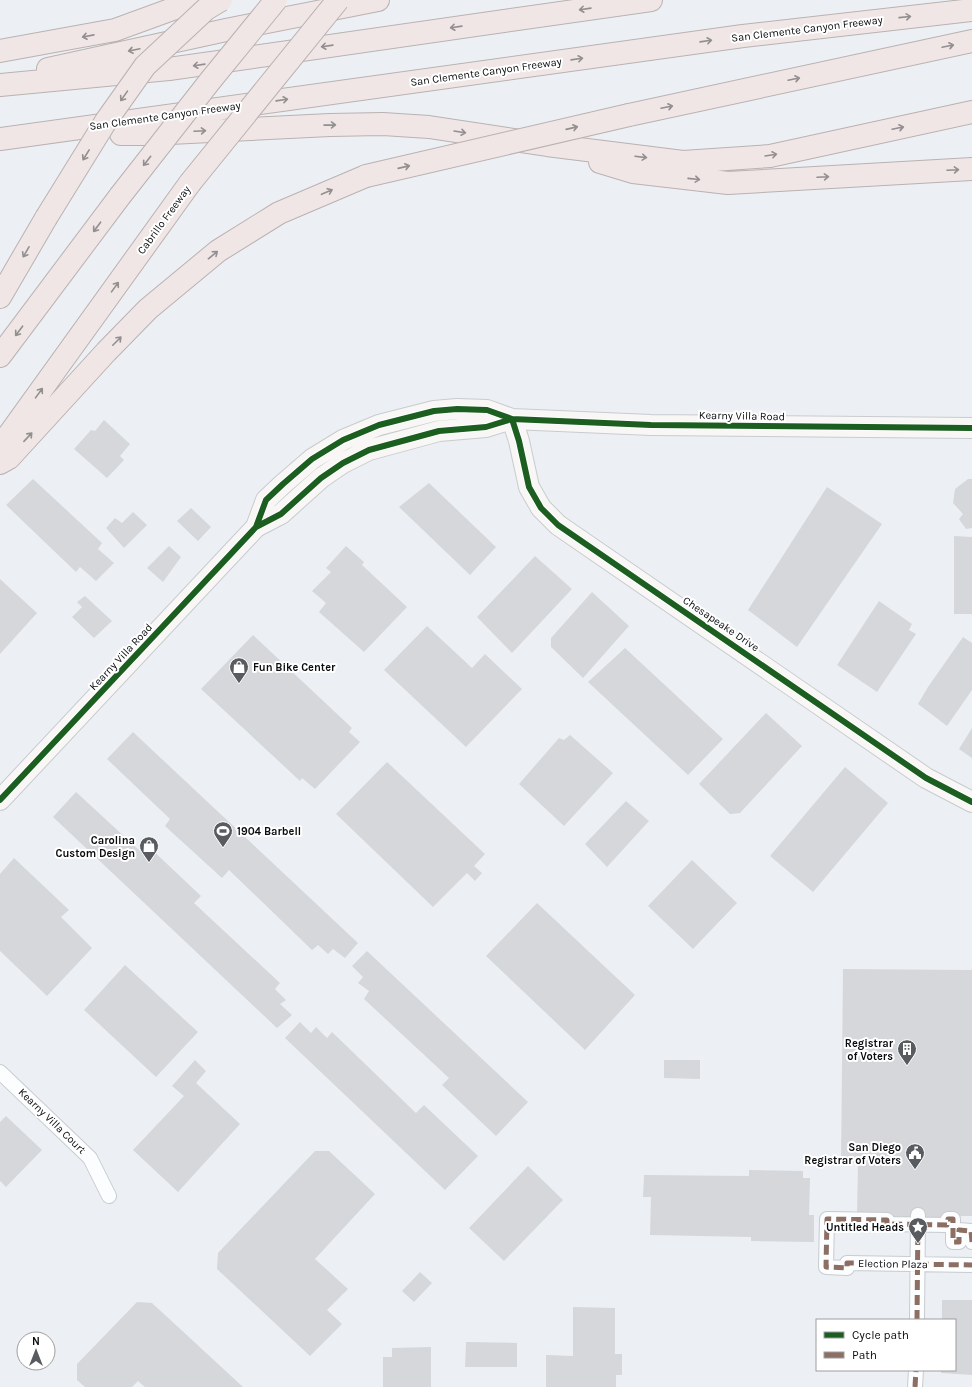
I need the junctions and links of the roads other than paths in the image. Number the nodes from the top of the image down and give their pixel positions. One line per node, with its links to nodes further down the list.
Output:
1 (190, 0): 9 (highway, one-way to 9)
2 (220, 0): 16 (highway, one-way to 16, bridge)
3 (276, 0): 17 (highway, one-way to 17, bridge)
4 (338, 0): 20 (highway, Cabrillo Freeway, one-way to 4, bridge)
5 (378, 0): 10 (highway, one-way to 10)
6 (651, 0): 10 (highway, one-way to 10)
7 (972, 10): 12 (highway, San Clemente Canyon Freeway, one-way to 7)
8 (972, 41): 21 (highway, one-way to 8, bridge)
9 (0, 52)
10 (2, 85)
11 (972, 112): 14 (highway, one-way to 11)
12 (36, 134): 13 (highway, San Clemente Canyon Freeway); 14 (highway, one-way to 14)
13 (0, 139)
14 (547, 145): 15 (highway, one-way to 15)
15 (972, 169)
16 (0, 297)
17 (0, 356)
18 (512, 419): 19 (main road, Kearny Villa Road); 22 (main road, Kearny Villa Road); 23 (main road, Chesapeake Drive)
19 (972, 428)
20 (0, 447)
21 (0, 463)
22 (0, 800)
23 (972, 802)
24 (0, 1072): 25 (street, Kearny Villa Court)
25 (109, 1196)
26 (917, 1220): 27 (street, Election Plaza); 28 (street); 28 (street, Election Plaza)
27 (972, 1242)
28 (918, 1264): 29 (street, Election Plaza); 30 (street)
29 (972, 1265)
30 (917, 1319)
31 (916, 1371): 32 (street)
32 (915, 1387)

